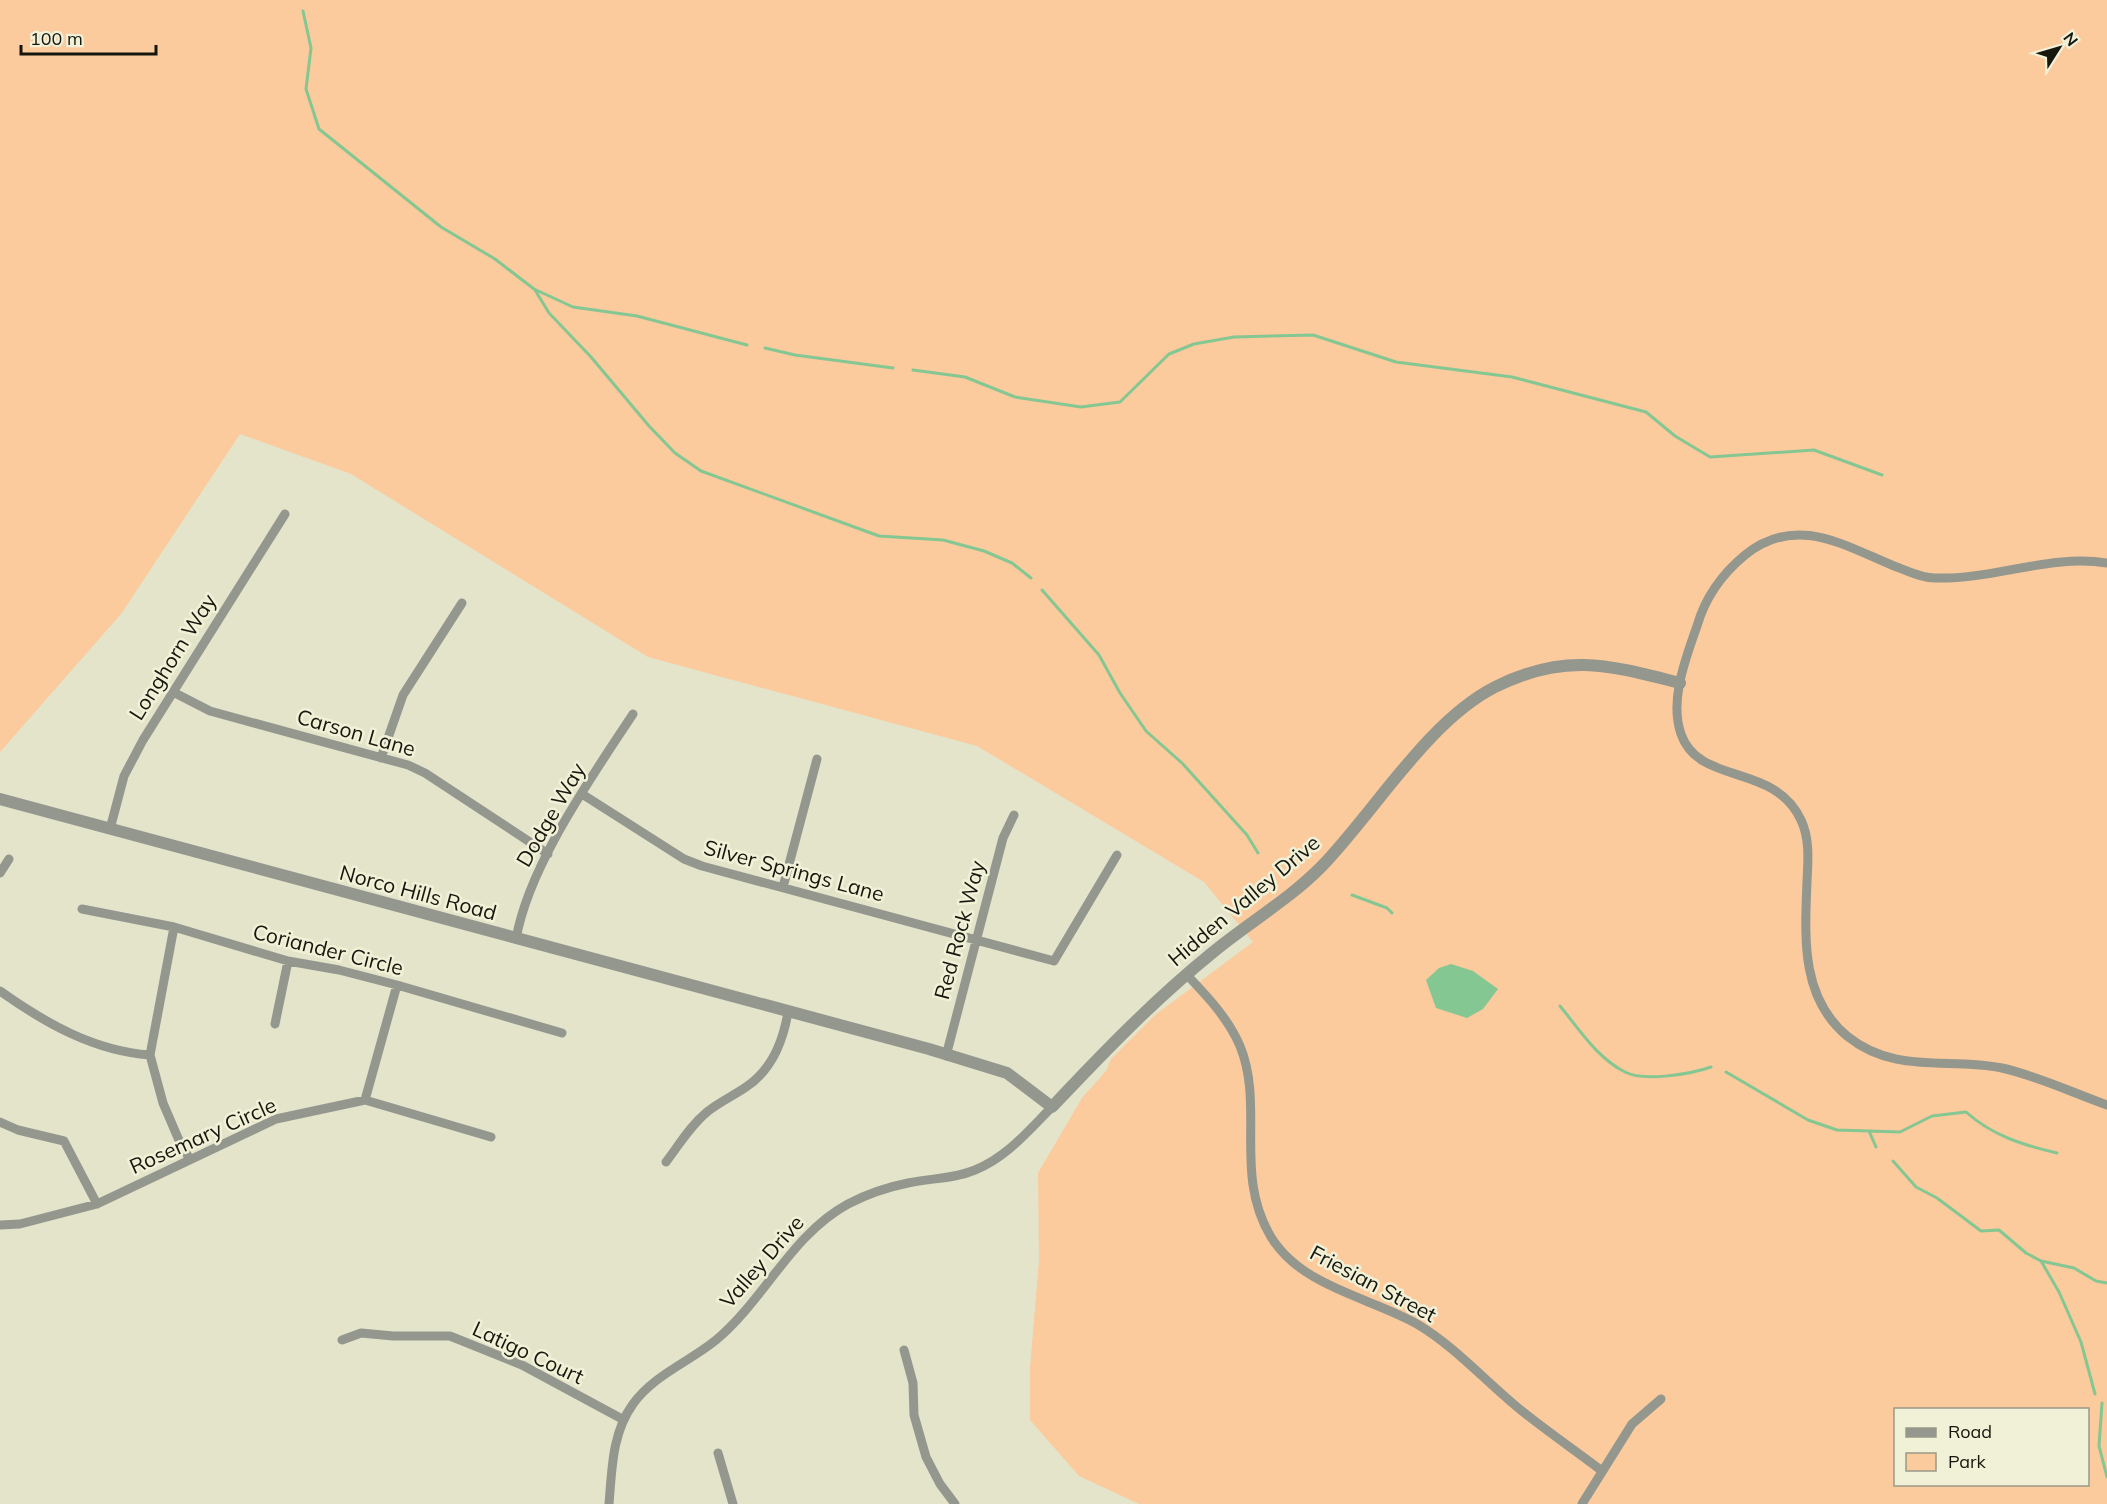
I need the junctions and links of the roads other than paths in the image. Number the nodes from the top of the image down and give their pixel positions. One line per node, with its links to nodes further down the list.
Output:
1 (285, 513): 5 (street, Longhorn Way)
2 (2107, 563): 4 (street)
3 (462, 603): 7 (street)
4 (1680, 683): 23 (street, Hidden Valley Drive); 32 (street)
5 (173, 692): 7 (street, Carson Lane); 12 (street, Longhorn Way)
6 (633, 714): 9 (street, Dodge Way)
7 (381, 758): 13 (street, Carson Lane)
8 (817, 759): 17 (street)
9 (582, 794): 13 (street, Dodge Way); 17 (street, Silver Springs Lane)
10 (0, 799): 12 (street, Norco Hills Road)
11 (1014, 815): 21 (street, Red Rock Way)
12 (110, 829): 20 (street, Norco Hills Road)
13 (548, 854): 20 (street, Dodge Way)
14 (1117, 855): 21 (street, Silver Springs Lane)
15 (9, 859): 16 (street)
16 (0, 873)
17 (783, 887): 21 (street, Silver Springs Lane)
18 (82, 909): 19 (street, Coriander Circle)
19 (174, 927): 22 (street, Coriander Circle); 29 (street)
20 (516, 939): 26 (street, Norco Hills Road)
21 (976, 940): 30 (street, Red Rock Way)
22 (288, 961): 24 (street, Coriander Circle); 27 (street)
23 (1186, 974): 33 (street, Hidden Valley Drive); 45 (street, Friesian Street)
24 (397, 985): 28 (street, Coriander Circle); 31 (street)
25 (0, 991): 29 (street)
26 (788, 1012): 30 (street, Norco Hills Road); 37 (street)
27 (275, 1024)
28 (562, 1033)
29 (150, 1055): 36 (street)
30 (946, 1056): 33 (street)
31 (365, 1100): 35 (street, Rosemary Circle); 36 (street, Rosemary Circle)
32 (2107, 1105)
33 (1052, 1107): 43 (street, Valley Drive)
34 (0, 1122): 38 (street)
35 (491, 1137)
36 (189, 1158): 38 (street, Rosemary Circle)
37 (666, 1162)
38 (98, 1204): 39 (street, Rosemary Circle)
39 (0, 1225)
40 (342, 1340): 43 (street, Latigo Court)
41 (904, 1350): 48 (street)
42 (1661, 1399): 45 (street)
43 (624, 1420): 46 (street, Valley Drive)
44 (718, 1453): 47 (street)
45 (1602, 1471): 49 (street)
46 (609, 1504)
47 (733, 1504)
48 (955, 1504)
49 (1582, 1504)

